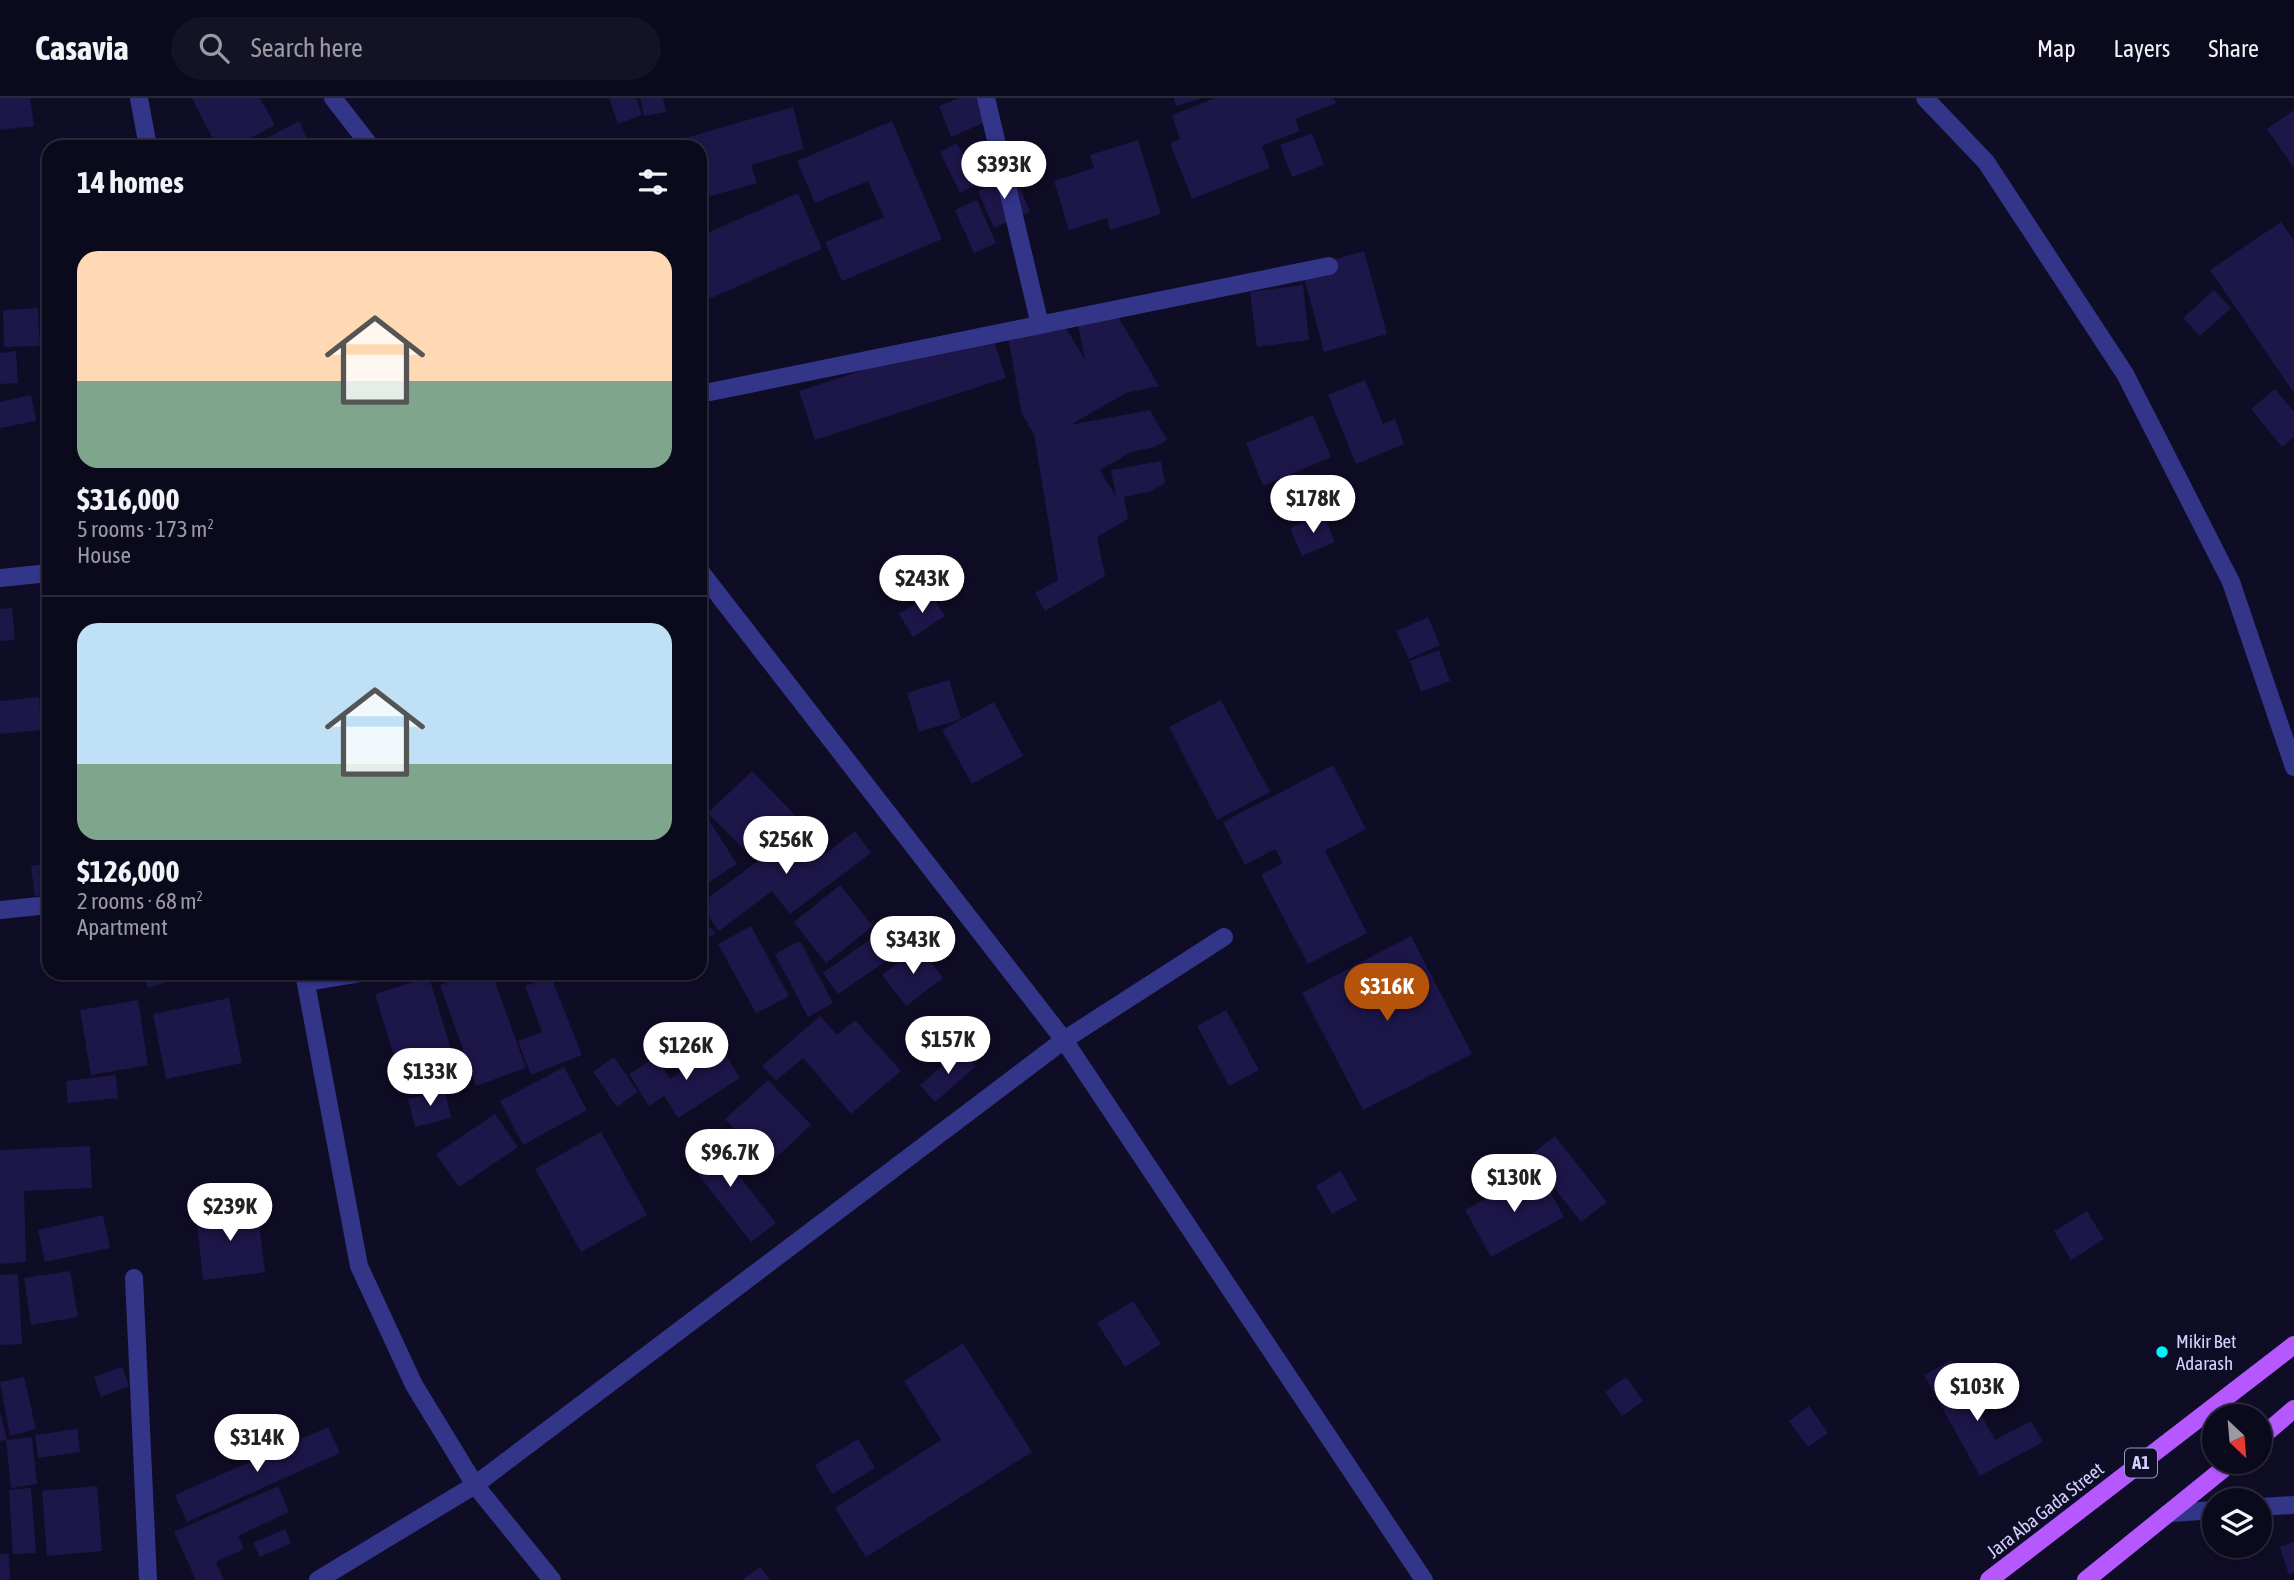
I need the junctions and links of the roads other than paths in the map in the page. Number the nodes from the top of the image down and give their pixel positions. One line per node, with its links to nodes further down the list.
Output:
1 (139, 98): 5 (street)
2 (333, 98): 6 (street)
3 (986, 98): 8 (street)
4 (1925, 98): 13 (street)
5 (147, 140)
6 (366, 140)
7 (1329, 266): 8 (street)
8 (1040, 325): 9 (street)
9 (707, 393)
10 (42, 574): 11 (street)
11 (0, 578)
12 (707, 580): 18 (street)
13 (2294, 767)
14 (42, 906): 15 (street)
15 (0, 910)
16 (1224, 937): 18 (street)
17 (305, 980): 24 (street)
18 (1064, 1040): 24 (street); 32 (street)
19 (134, 1278): 29 (street)
20 (2294, 1345): 33 (main road, Jara Aba Gada Street / A1)
21 (2294, 1409): 22 (main road)
22 (2272, 1428)
23 (2218, 1474): 28 (main road)
24 (475, 1485): 30 (street); 31 (street)
25 (2294, 1505): 26 (street)
26 (2272, 1506)
27 (2202, 1511): 28 (street)
28 (2172, 1513): 34 (main road)
29 (148, 1580)
30 (318, 1580)
31 (552, 1580)
32 (1424, 1580)
33 (1989, 1580)
34 (2086, 1580)

